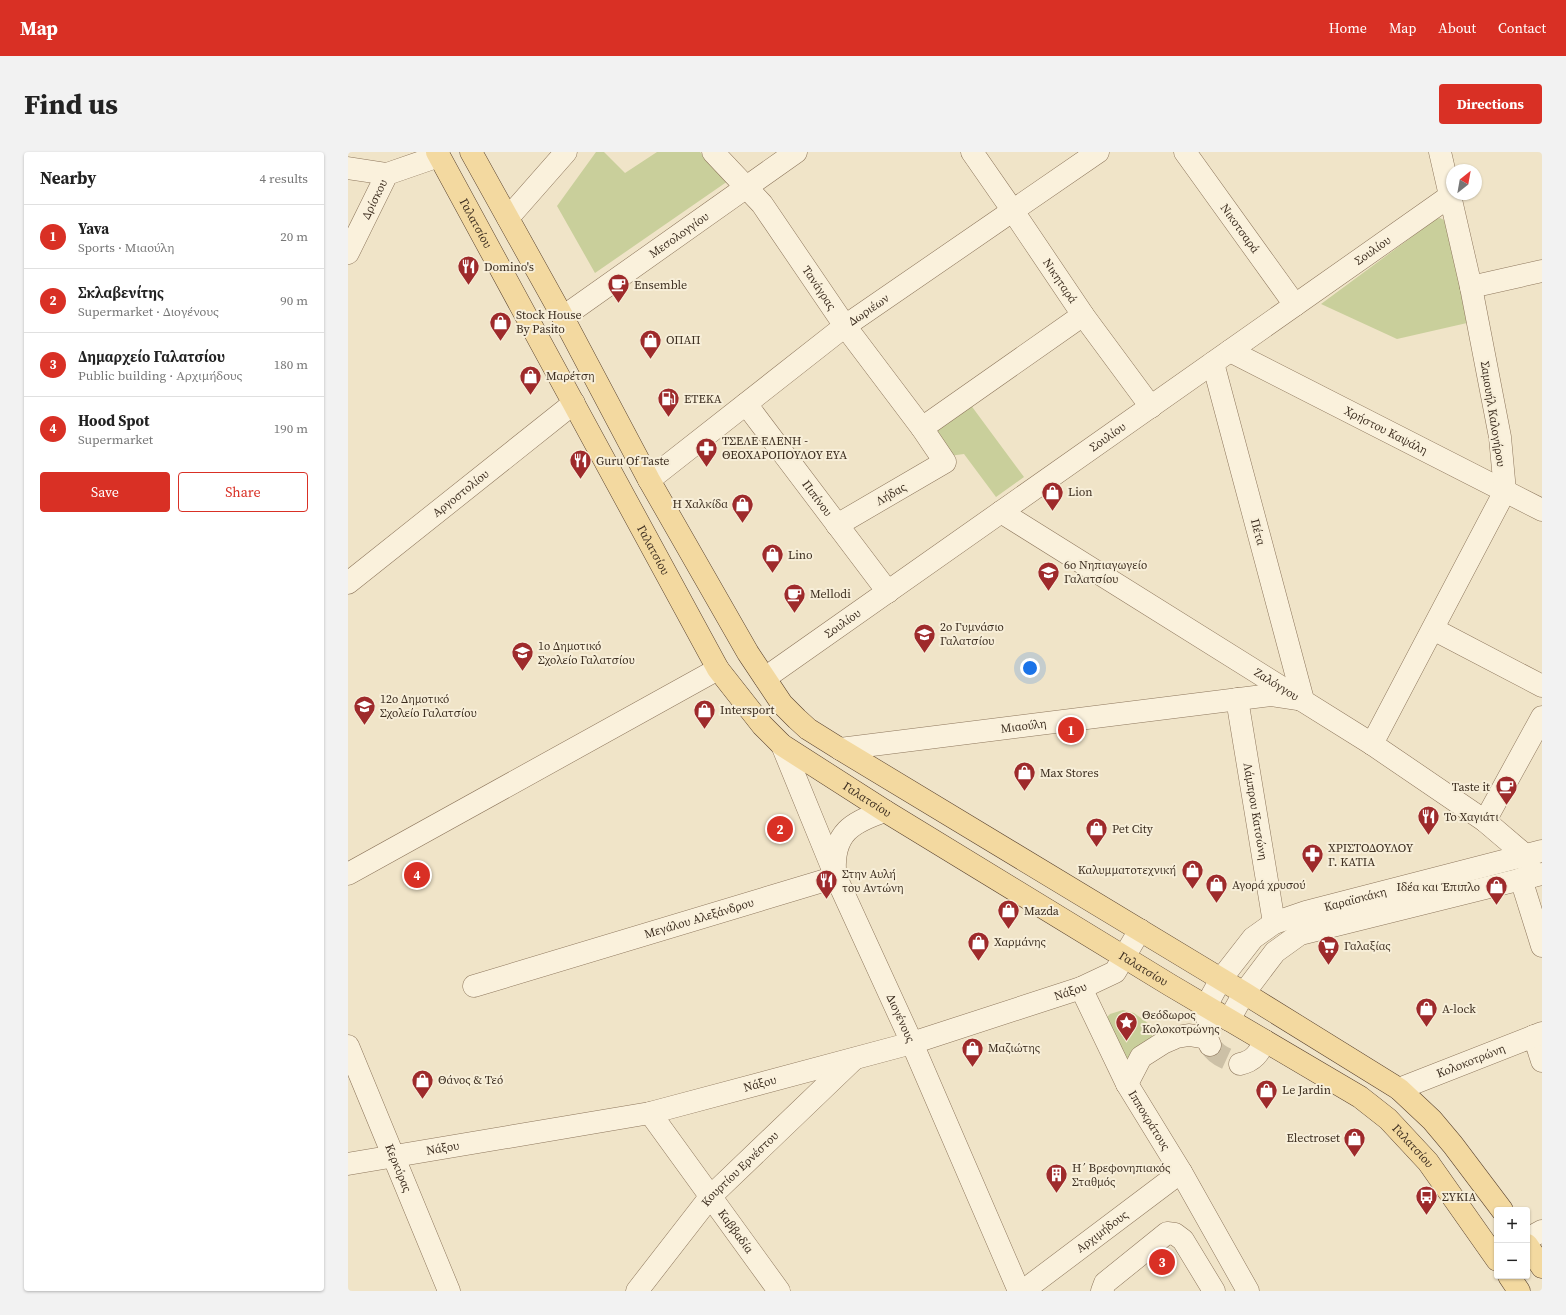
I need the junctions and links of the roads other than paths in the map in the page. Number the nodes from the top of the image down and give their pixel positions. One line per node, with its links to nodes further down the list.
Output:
1 (471, 152): 17 (main road)
2 (566, 152): 17 (street)
3 (713, 152): 13 (street, Τανάγρας)
4 (796, 152): 13 (street, Μεσολογγίου)
5 (972, 152): 16 (street, Νικηταρά)
6 (1098, 152): 16 (street, Δωριέων)
7 (1185, 152): 21 (street, Νικοτσαρά)
8 (1440, 152): 12 (street, Σαμουήλ Καλογήρου)
9 (438, 154): 11 (street, Δρίσκου); 26 (main road, Γαλατσίου)
10 (348, 168): 11 (street)
11 (387, 174): 18 (street, Δρίσκου)
12 (1446, 178)
13 (746, 187): 23 (street, Μεσολογγίου); 24 (street, Τανάγρας)
14 (1446, 199): 21 (street, Σουλίου)
15 (1451, 200): 20 (street, Σαμουήλ Καλογήρου)
16 (1013, 210): 22 (street, Νικηταρά); 24 (street, Δωριέων)
17 (508, 218): 23 (main road)
18 (348, 253)
19 (1542, 272): 20 (street)
20 (1471, 287): 32 (street, Σαμουήλ Καλογήρου)
21 (1295, 306): 25 (street, Σουλίου)
22 (1083, 315): 28 (street, Νικηταρά); 29 (street)
23 (563, 317): 31 (main road)
24 (845, 326): 27 (street, Δωριέων); 29 (street, Τανάγρας)
25 (1221, 357): 28 (street, Σουλίου); 32 (street, Χρήστου Καψάλη); 43 (street, Πέτα)
26 (574, 403): 36 (street, Αργοστολίου); 39 (main road, Γαλατσίου)
27 (746, 404): 31 (street, Δωριέων); 35 (street, Πιπίνου)
28 (1151, 407): 34 (street, Σουλίου)
29 (922, 428): 30 (street, Τανάγρας)
30 (945, 462): 35 (street, Λήδας)
31 (649, 480): 40 (main road)
32 (1505, 491): 33 (street, Χρήστου Καψάλη); 38 (street)
33 (1542, 510)
34 (1002, 512): 37 (street, Σουλίου); 43 (street, Ζαλόγγου)
35 (837, 525): 37 (street, Πιπίνου)
36 (348, 582)
37 (888, 592): 40 (street, Σουλίου)
38 (1433, 629): 41 (street); 45 (street)
39 (718, 669): 46 (main road, Γαλατσίου); 51 (street)
40 (765, 678): 47 (main road)
41 (1542, 686)
42 (1237, 699): 43 (street, Μιαούλη); 47 (street, Μιαούλη); 54 (street, Λάμπρου Κατσώνη)
43 (1303, 700): 45 (street, Ζαλόγγου)
44 (1542, 717): 49 (street)
45 (1372, 744): 49 (street, Ζαλόγγου)
46 (782, 745): 48 (main road, Γαλατσίου); 52 (street, Διογένους)
47 (840, 749): 55 (main road)
48 (885, 811): 52 (street); 57 (main road, Γαλατσίου)
49 (1485, 821): 50 (street, Ζαλόγγου)
50 (1534, 853): 53 (street, Ζαλόγγου); 54 (street, Καραϊσκάκη)
51 (348, 874)
52 (836, 876): 59 (street, Μεγάλου Αλεξάνδρου); 66 (street, Διογένους)
53 (1532, 877): 56 (street, Ζαλόγγου); 61 (street, Καραϊσκάκη)
54 (1274, 923): 58 (street, Καραϊσκάκη)
55 (1140, 930): 57 (street, Νάξου); 58 (main road)
56 (1542, 946)
57 (1124, 957): 60 (street, Νάξου); 62 (main road, Γαλατσίου)
58 (1221, 979): 61 (main road); 62 (street, Καραϊσκάκη)
59 (474, 986)
60 (1081, 988): 66 (street, Νάξου); 71 (street, Ιπποκράτους)
61 (1244, 993): 63 (street, Καραϊσκάκη); 72 (main road)
62 (1206, 1006): 63 (main road, Γαλατσίου); 71 (street)
63 (1229, 1020): 65 (main road, Γαλατσίου)
64 (1538, 1035): 69 (street); 72 (street, Κολοκοτρώνη)
65 (1265, 1041): 70 (street); 82 (main road, Γαλατσίου)
66 (912, 1043): 68 (street, Νάξου); 85 (street, Διογένους)
67 (348, 1046): 74 (street, Κερκύρας)
68 (856, 1058): 73 (street, Νάξου); 77 (street, Κουρτίου Ερνέστου)
69 (1542, 1061)
70 (1240, 1064)
71 (1127, 1084): 76 (street, Ιπποκράτους)
72 (1399, 1089): 78 (main road)
73 (650, 1113): 74 (street, Νάξου); 77 (street, Καββαδία)
74 (395, 1156): 75 (street, Νάξου); 86 (street, Κερκύρας)
75 (348, 1164)
76 (1181, 1172): 85 (street, Αρχιμήδους); 91 (street, Ιπποκράτους)
77 (710, 1197): 87 (street, Κουρτίου Ερνέστου); 88 (street, Καββαδία)
78 (1500, 1207)
79 (1542, 1231): 80 (street)
80 (1530, 1237)
81 (1530, 1249): 83 (main road)
82 (1494, 1256)
83 (1542, 1266)
84 (1511, 1279): 92 (main road)
85 (1028, 1289)
86 (449, 1291)
87 (637, 1291)
88 (779, 1291)
89 (1102, 1291): 90 (street)
90 (1214, 1291)
91 (1248, 1291)
92 (1519, 1291)

